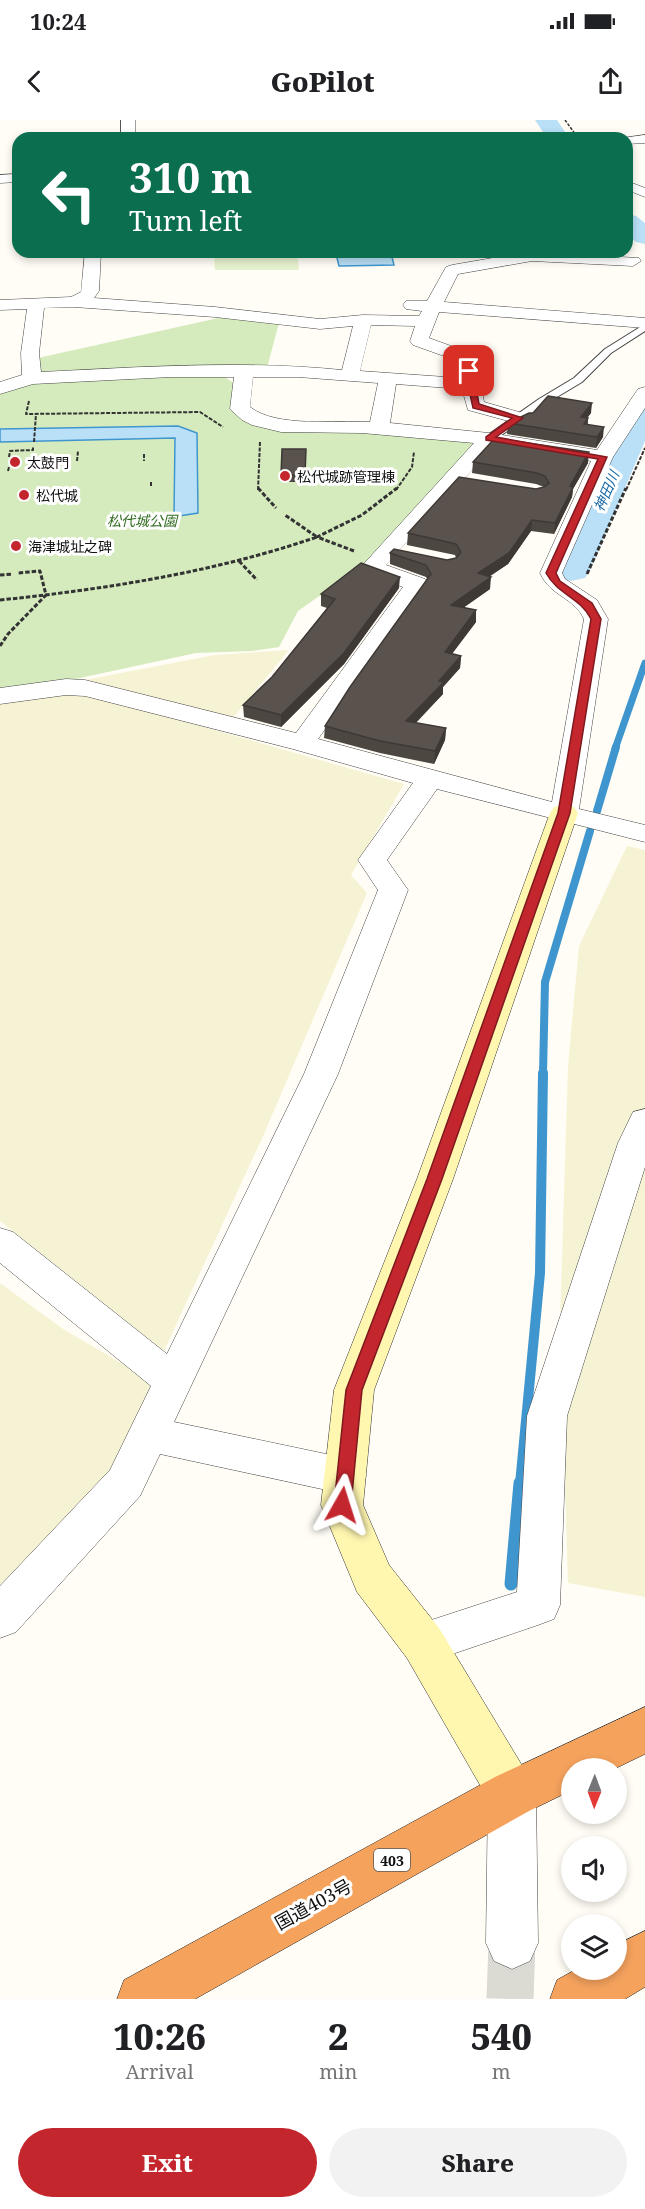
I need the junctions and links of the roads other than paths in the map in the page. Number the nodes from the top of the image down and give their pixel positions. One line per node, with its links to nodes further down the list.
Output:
1 (93, 258): 5 (street)
2 (521, 258): 9 (street)
3 (572, 258): 4 (street)
4 (633, 261)
5 (74, 302): 6 (street); 10 (street)
6 (36, 304): 8 (street); 14 (street)
7 (392, 304): 9 (street)
8 (0, 305)
9 (429, 313): 10 (street); 11 (street); 16 (street)
10 (358, 314): 13 (street)
11 (645, 325): 19 (lane)
12 (244, 372): 13 (street); 14 (street); 20 (street)
13 (350, 376): 15 (street)
14 (32, 378): 17 (street)
15 (388, 378): 16 (street); 20 (street)
16 (470, 384): 19 (street)
17 (0, 388)
18 (645, 393): 22 (street)
19 (519, 418): 21 (lane)
20 (379, 427): 21 (street)
21 (489, 439): 22 (street); 23 (street)
22 (603, 457): 28 (street)
23 (436, 497): 24 (street); 26 (street)
24 (457, 501)
25 (0, 696): 26 (street)
26 (302, 743): 27 (street)
27 (430, 779): 28 (street); 32 (street)
28 (564, 813): 29 (street); 34 (street)
29 (645, 834)
30 (642, 1137): 36 (street)
31 (0, 1242): 32 (street)
32 (174, 1382): 33 (street)
33 (149, 1434): 34 (street); 35 (street)
34 (345, 1476): 36 (street)
35 (0, 1617)
36 (423, 1643): 38 (street)
37 (645, 1731): 38 (highway, 国道403号 / 403)
38 (512, 1794): 39 (street); 41 (highway, 国道403号 / 403)
39 (512, 1943)
40 (645, 1957): 42 (highway)
41 (143, 1999)
42 (576, 1999)

